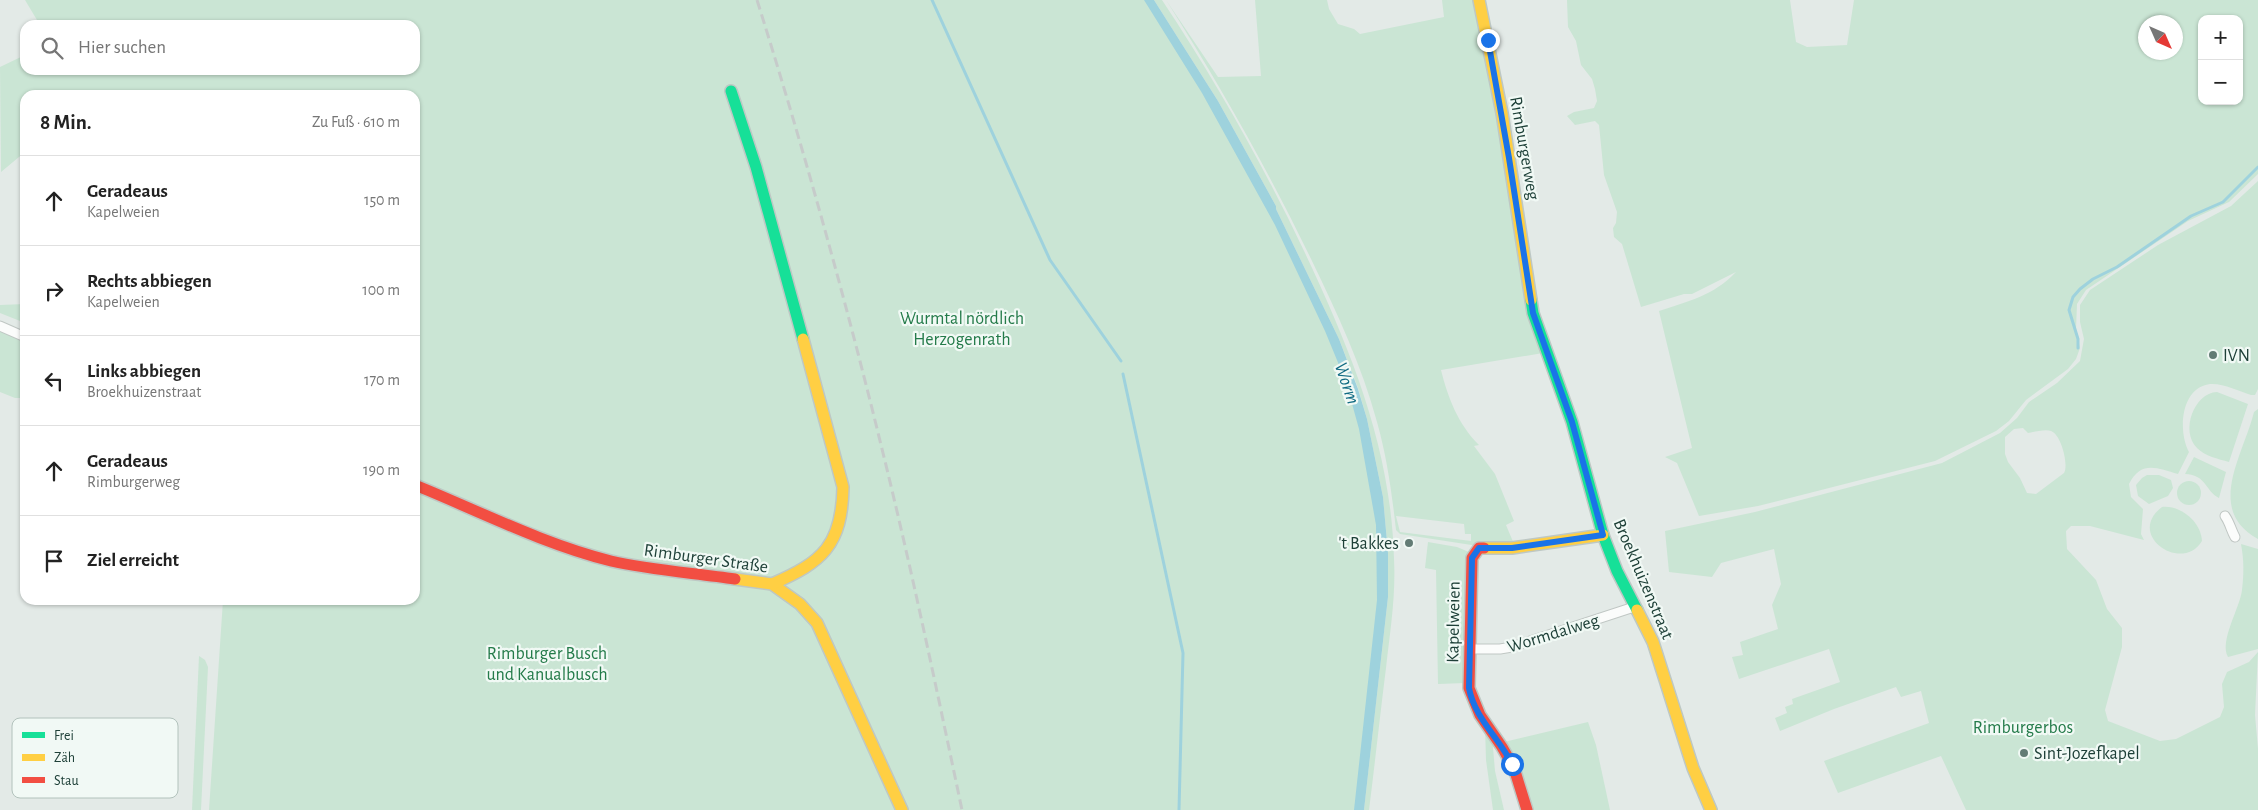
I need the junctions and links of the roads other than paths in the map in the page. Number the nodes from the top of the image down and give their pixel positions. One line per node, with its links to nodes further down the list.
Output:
1 (1479, 0): 3 (street, Rimburgerweg)
2 (731, 91): 10 (street)
3 (1531, 303): 8 (street, Broekhuizenstraat)
4 (0, 326): 5 (street)
5 (20, 335)
6 (420, 487): 10 (street, Rimburger Straße)
7 (2225, 516): 9 (street)
8 (1603, 535): 11 (street, Broekhuizenstraat); 12 (street, Kapelweien)
9 (2235, 537)
10 (772, 584): 13 (street, Rimburger Straße)
11 (1634, 607): 12 (street, Wormdalweg); 15 (street, Broekhuizenstraat)
12 (1470, 649): 14 (street, Kapelweien)
13 (902, 810)
14 (1527, 810)
15 (1710, 810)

